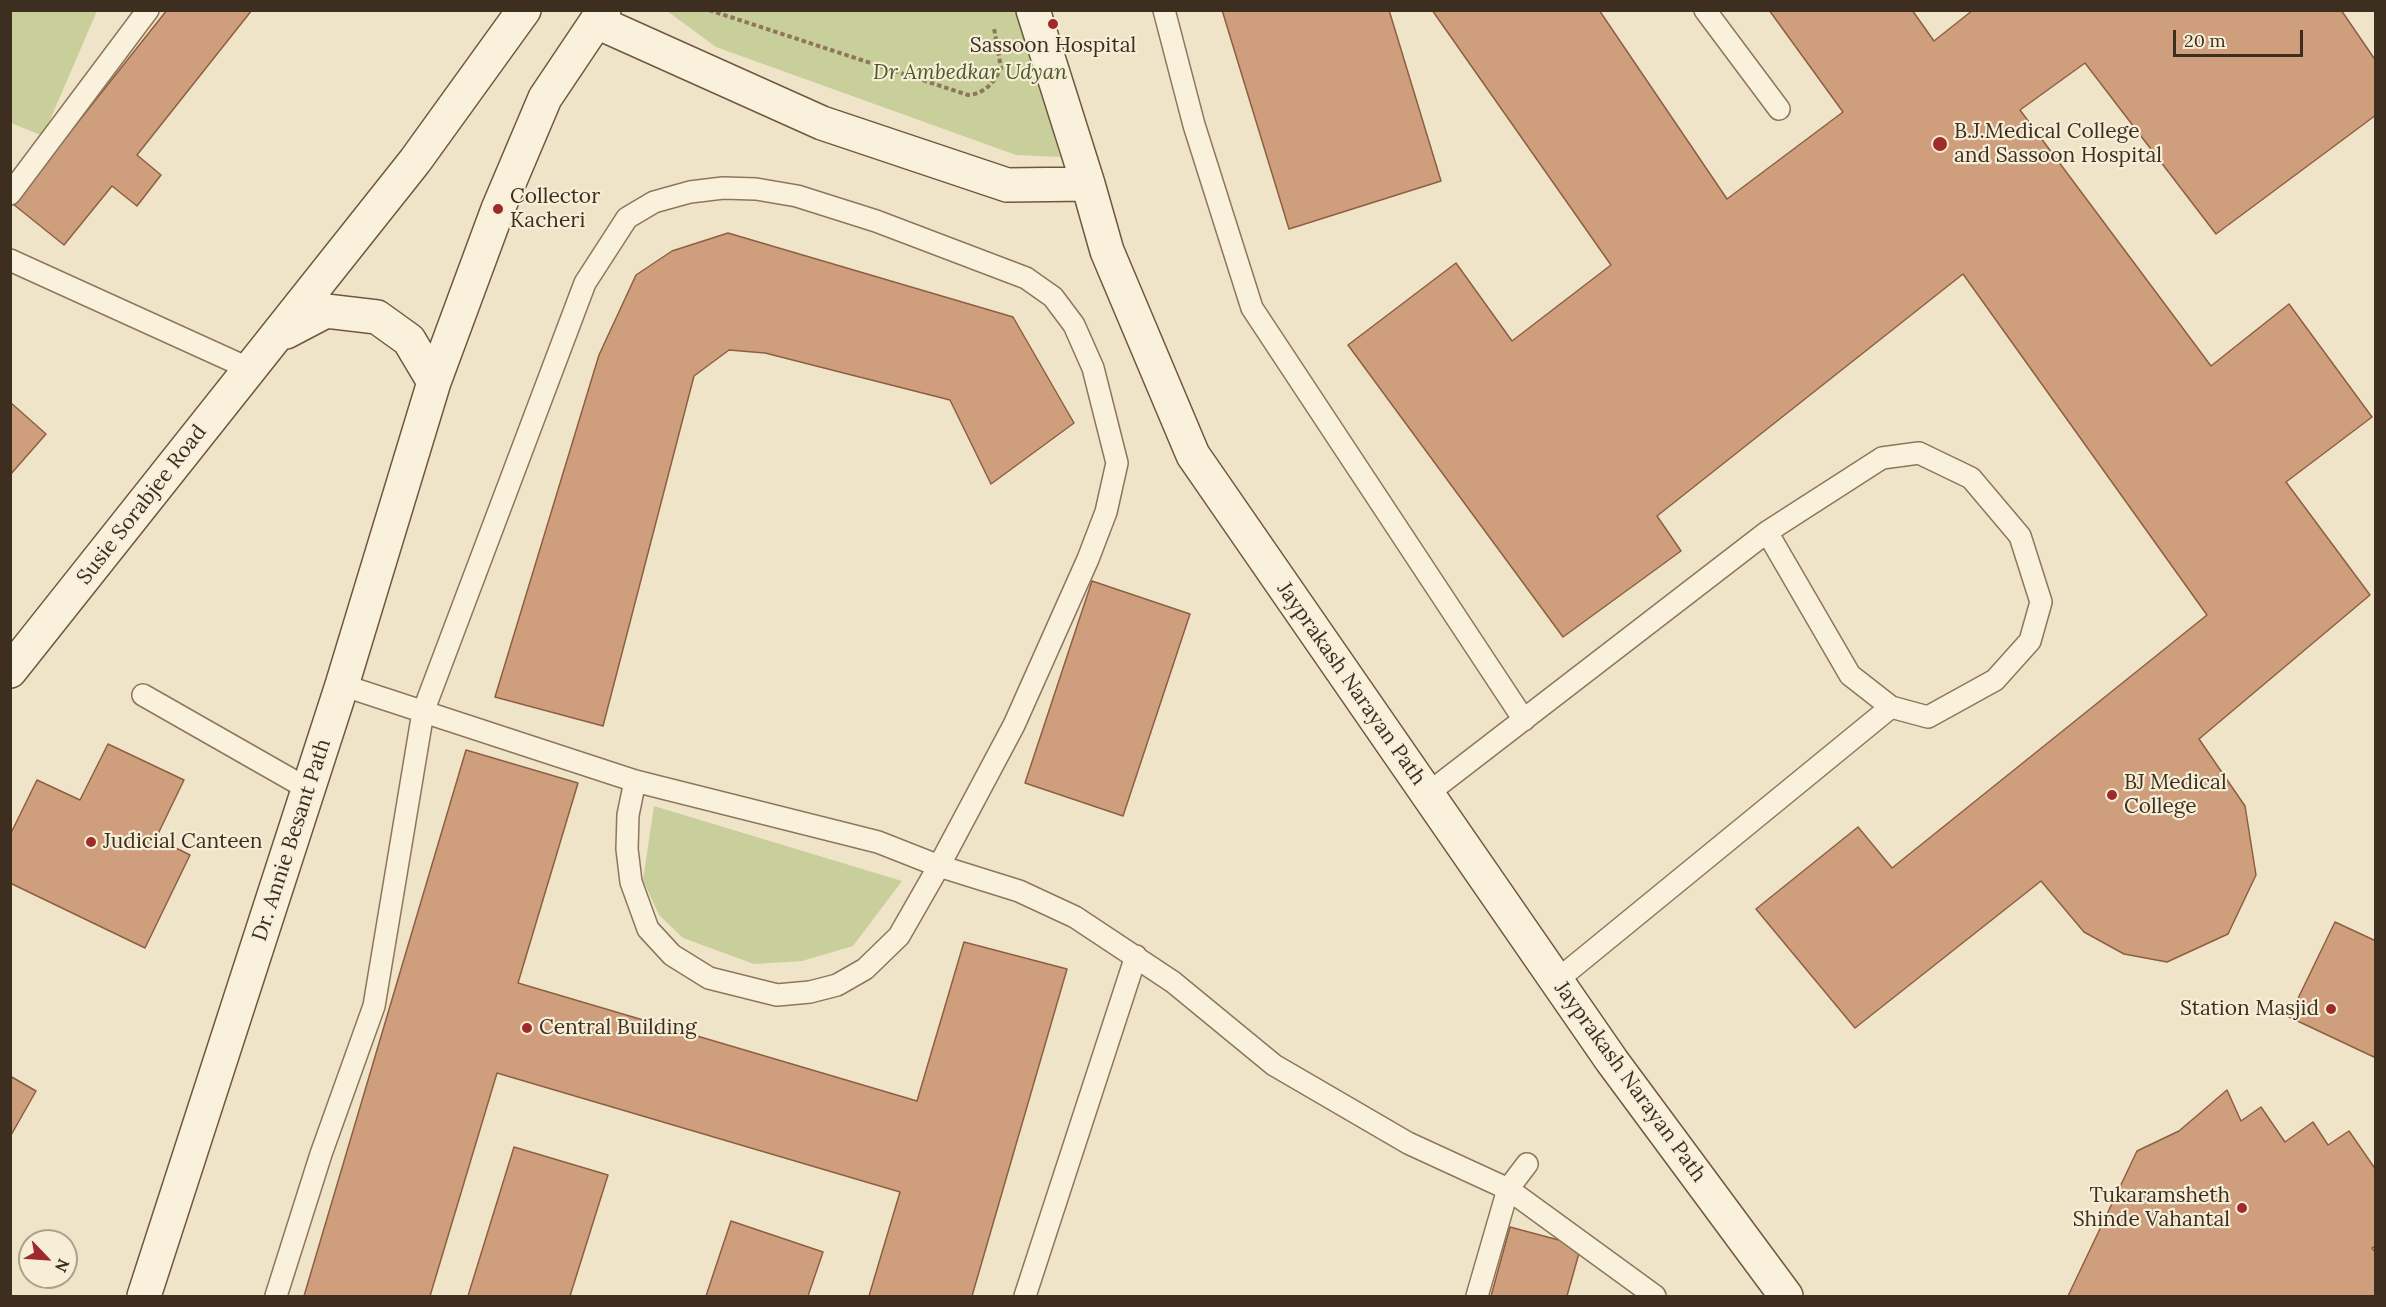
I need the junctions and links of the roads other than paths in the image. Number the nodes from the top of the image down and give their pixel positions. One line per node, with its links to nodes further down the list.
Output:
1 (148, 10): 9 (lane)
2 (524, 10): 11 (main road, Susie Sorabjee Road)
3 (1032, 10): 8 (main road, Jayprakash Narayan Path)
4 (1164, 10): 20 (lane)
5 (1705, 10): 7 (lane)
6 (601, 16): 8 (main road); 13 (main road, Dr. Annie Besant Path)
7 (1779, 109)
8 (1088, 184): 23 (main road, Jayprakash Narayan Path)
9 (10, 194)
10 (10, 260): 12 (lane)
11 (274, 339): 12 (main road, Susie Sorabjee Road); 13 (main road)
12 (250, 369): 15 (main road, Susie Sorabjee Road)
13 (434, 382): 16 (main road, Dr. Annie Besant Path)
14 (1767, 532): 18 (lane); 18 (lane); 20 (lane)
15 (14, 660)
16 (342, 685): 19 (lane); 22 (main road, Dr. Annie Besant Path)
17 (143, 695): 22 (lane)
18 (1891, 707): 26 (lane)
19 (423, 712): 21 (lane); 24 (lane); 30 (lane)
20 (1524, 720): 23 (lane)
21 (635, 781): 24 (lane); 24 (lane)
22 (308, 789): 29 (main road, Dr. Annie Besant Path)
23 (1427, 794): 26 (main road, Jayprakash Narayan Path)
24 (939, 866): 25 (lane)
25 (1136, 956): 28 (lane); 31 (lane)
26 (1556, 981): 34 (main road, Jayprakash Narayan Path)
27 (1527, 1164): 28 (lane)
28 (1508, 1189): 32 (lane); 33 (lane)
29 (144, 1296)
30 (276, 1296)
31 (1025, 1296)
32 (1477, 1296)
33 (1655, 1296)
34 (1786, 1296)

